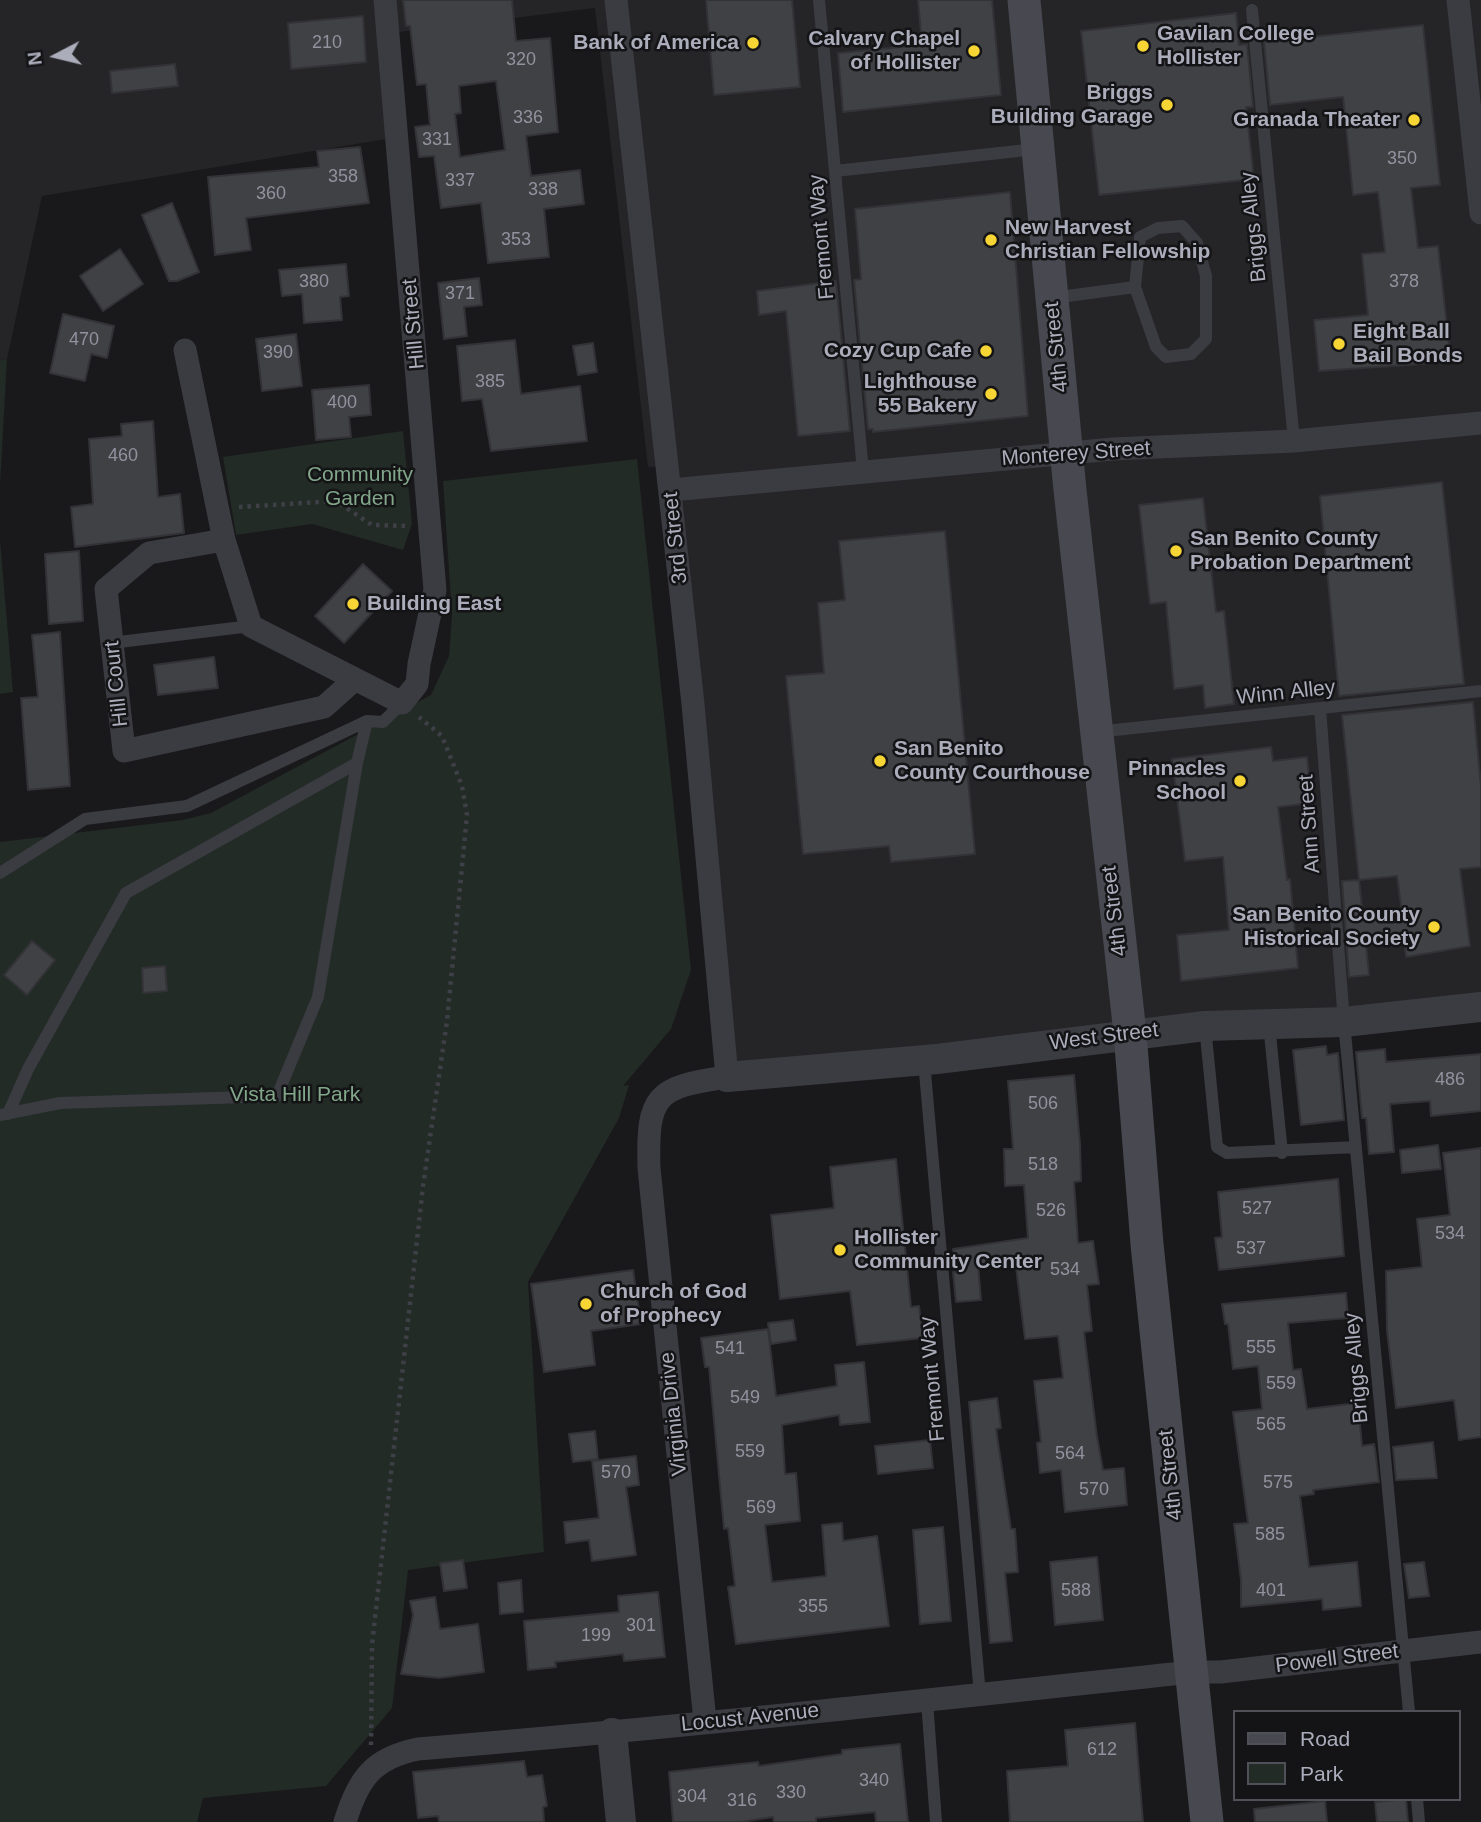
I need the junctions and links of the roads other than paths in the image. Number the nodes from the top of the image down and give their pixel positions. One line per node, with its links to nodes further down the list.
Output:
1 (384, 0): 23 (street, Hill Street)
2 (616, 0): 17 (street, 3rd Street)
3 (819, 0): 8 (lane, Fremont Way)
4 (1024, 0): 7 (main road, 4th Street)
5 (1458, 0): 9 (street)
6 (1251, 10): 14 (lane, Briggs Alley)
7 (1037, 149): 8 (lane); 11 (main road, 4th Street)
8 (835, 171): 16 (lane, Fremont Way)
9 (1481, 213)
10 (1135, 287): 10 (lane); 11 (lane)
11 (1052, 298): 15 (main road, 4th Street)
12 (185, 350): 18 (street)
13 (1481, 424): 14 (street, Monterey Street)
14 (1294, 441): 15 (street, Monterey Street)
15 (1068, 453): 16 (street, Monterey Street); 26 (main road, 4th Street)
16 (863, 471): 17 (street, Monterey Street)
17 (671, 490): 35 (street, 3rd Street)
18 (225, 540): 19 (street); 20 (street, Hill Court)
19 (251, 626): 20 (lane); 21 (street)
20 (111, 643): 21 (street, Hill Court)
21 (354, 681): 23 (street)
22 (1481, 691): 24 (lane, Winn Alley)
23 (402, 703): 25 (lane)
24 (1320, 708): 26 (lane, Winn Alley); 30 (lane, Ann Street)
25 (367, 721): 27 (lane); 28 (lane)
26 (1096, 732): 33 (main road, 4th Street)
27 (357, 763): 36 (lane); 36 (lane)
28 (0, 873)
29 (1481, 1007): 30 (street, West Street)
30 (1344, 1022): 31 (street, West Street); 37 (lane, Briggs Alley)
31 (1269, 1024): 32 (street, West Street); 38 (lane)
32 (1205, 1026): 33 (street, West Street); 38 (lane)
33 (1130, 1033): 34 (street, West Street); 41 (main road, 4th Street)
34 (924, 1061): 35 (street, West Street); 42 (lane, Fremont Way)
35 (727, 1077): 45 (street, Virginia Drive)
36 (4, 1114)
37 (1356, 1147): 38 (lane); 40 (lane, Briggs Alley)
38 (1282, 1153)
39 (1481, 1642): 40 (street, Powell Street)
40 (1403, 1651): 41 (street, Powell Street); 44 (lane, Briggs Alley)
41 (1192, 1672): 42 (street, Locust Avenue); 51 (main road, 4th Street)
42 (981, 1695): 43 (street, Locust Avenue)
43 (927, 1700): 45 (street, Locust Avenue); 50 (lane)
44 (1409, 1710)
45 (705, 1721): 46 (street, Locust Avenue)
46 (612, 1733): 48 (street, Locust Avenue); 49 (street)
47 (1417, 1801): 52 (lane)
48 (345, 1822)
49 (621, 1822)
50 (936, 1822)
51 (1207, 1822)
52 (1419, 1822)

